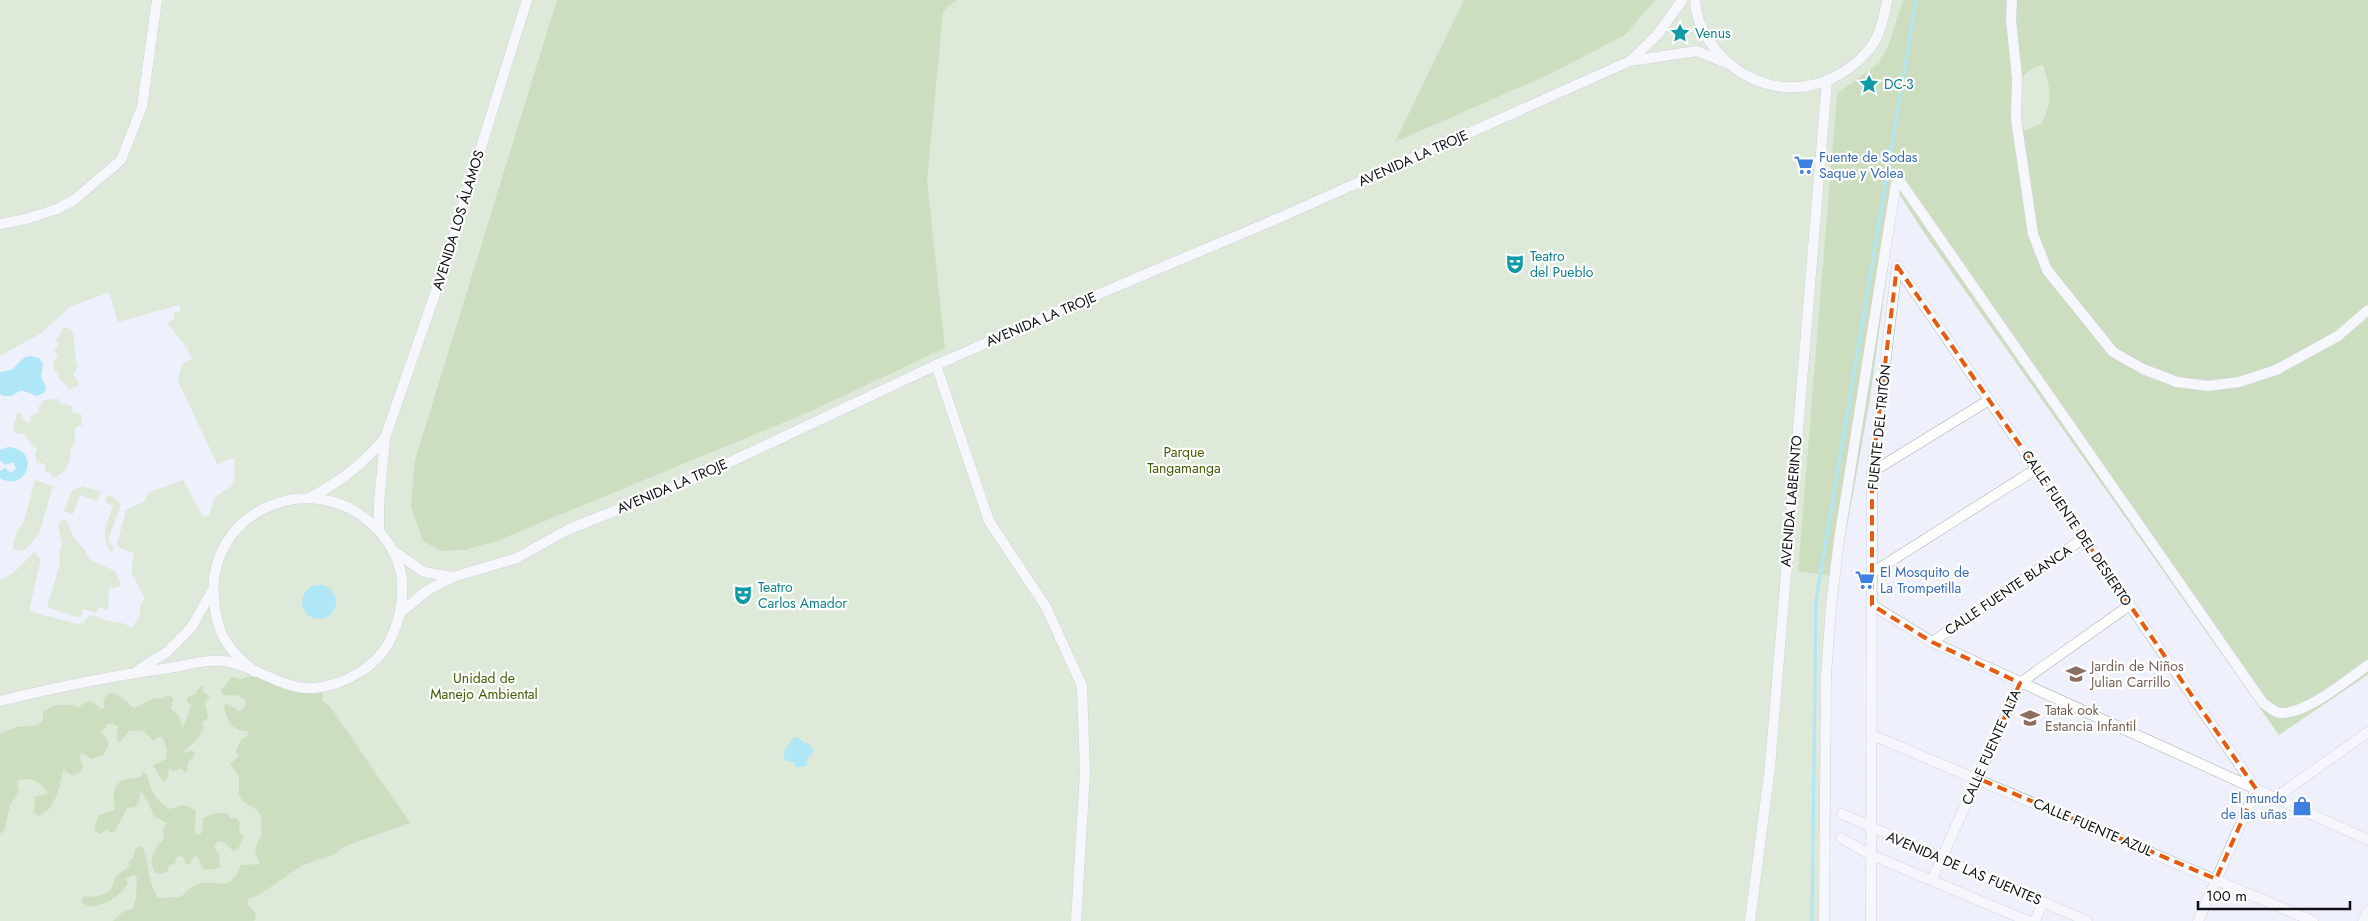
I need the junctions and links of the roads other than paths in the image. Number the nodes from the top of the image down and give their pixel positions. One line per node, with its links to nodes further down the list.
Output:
1 (157, 0): 10 (street)
2 (527, 0): 15 (street, AVENIDA LOS ÁLAMOS)
3 (1682, 0): 7 (street, AVENIDA LA TROJE)
4 (1695, 0): 8 (street)
5 (1888, 0): 9 (street)
6 (2012, 0): 12 (street)
7 (1630, 61): 8 (street, AVENIDA LA TROJE); 13 (street, AVENIDA LA TROJE)
8 (1726, 63): 9 (street)
9 (1827, 80): 50 (street, AVENIDA LABERINTO)
10 (0, 224)
11 (1897, 266): 14 (street, CALLE FUENTE DEL DESIERTO); 17 (street, FUENTE DEL TRITÓN)
12 (2368, 310)
13 (936, 365): 23 (street, AVENIDA LA TROJE); 49 (street)
14 (1989, 400): 16 (street, CALLE FUENTE DEL DESIERTO); 17 (street)
15 (385, 438): 18 (street, AVENIDA LOS ÁLAMOS); 19 (street, AVENIDA LOS ÁLAMOS)
16 (2036, 469): 20 (street, CALLE FUENTE DEL DESIERTO); 22 (street)
17 (1872, 472): 22 (street, FUENTE DEL TRITÓN)
18 (311, 497): 19 (street); 24 (street)
19 (379, 530): 21 (street)
20 (2084, 538): 26 (street, CALLE FUENTE DEL DESIERTO); 28 (street, CALLE FUENTE BLANCA)
21 (394, 551): 23 (street, AVENIDA LA TROJE); 27 (street)
22 (1872, 573): 25 (street, FUENTE DEL TRITÓN)
23 (453, 577): 27 (street, AVENIDA LA TROJE)
24 (212, 591): 30 (street); 31 (street)
25 (1872, 605): 28 (street); 35 (street, FUENTE DEL TRITÓN)
26 (2130, 605): 32 (street, CALLE FUENTE ALTA); 37 (street, CALLE FUENTE DEL DESIERTO)
27 (401, 612): 31 (street)
28 (1932, 642): 32 (street)
29 (2368, 665): 51 (street)
30 (138, 671): 31 (street); 33 (street)
31 (255, 672)
32 (2020, 683): 36 (street, CALLE FUENTE ALTA); 37 (street)
33 (0, 701)
34 (2368, 732): 38 (street)
35 (1872, 735): 36 (street, CALLE FUENTE AZUL); 40 (street, FUENTE DEL TRITÓN)
36 (1977, 778): 44 (street, CALLE FUENTE ALTA); 45 (street, CALLE FUENTE AZUL)
37 (2256, 789): 38 (street); 45 (street)
38 (2275, 798): 42 (street)
39 (1842, 814): 40 (street, AVENIDA DE LAS FUENTES)
40 (1872, 828): 43 (street, FUENTE DEL TRITÓN); 44 (street, AVENIDA DE LAS FUENTES)
41 (1841, 838): 43 (street, AVENIDA DE LAS FUENTES)
42 (2368, 840)
43 (1872, 855): 46 (street, AVENIDA DE LAS FUENTES); 52 (street, FUENTE DEL TRITÓN)
44 (1942, 858): 46 (street, CALLE FUENTE ALTA); 47 (street, AVENIDA DE LAS FUENTES)
45 (2216, 879): 56 (street); 57 (street, CALLE FUENTE AZUL)
46 (1932, 880): 53 (street, AVENIDA DE LAS FUENTES)
47 (2043, 902): 54 (street); 55 (street, AVENIDA DE LAS FUENTES)
48 (2368, 910): 58 (street)
49 (1076, 921)
50 (1750, 921)
51 (1824, 921)
52 (1871, 921)
53 (2028, 921)
54 (2035, 921)
55 (2087, 921)
56 (2198, 921)
57 (2313, 921)
58 (2363, 921)

